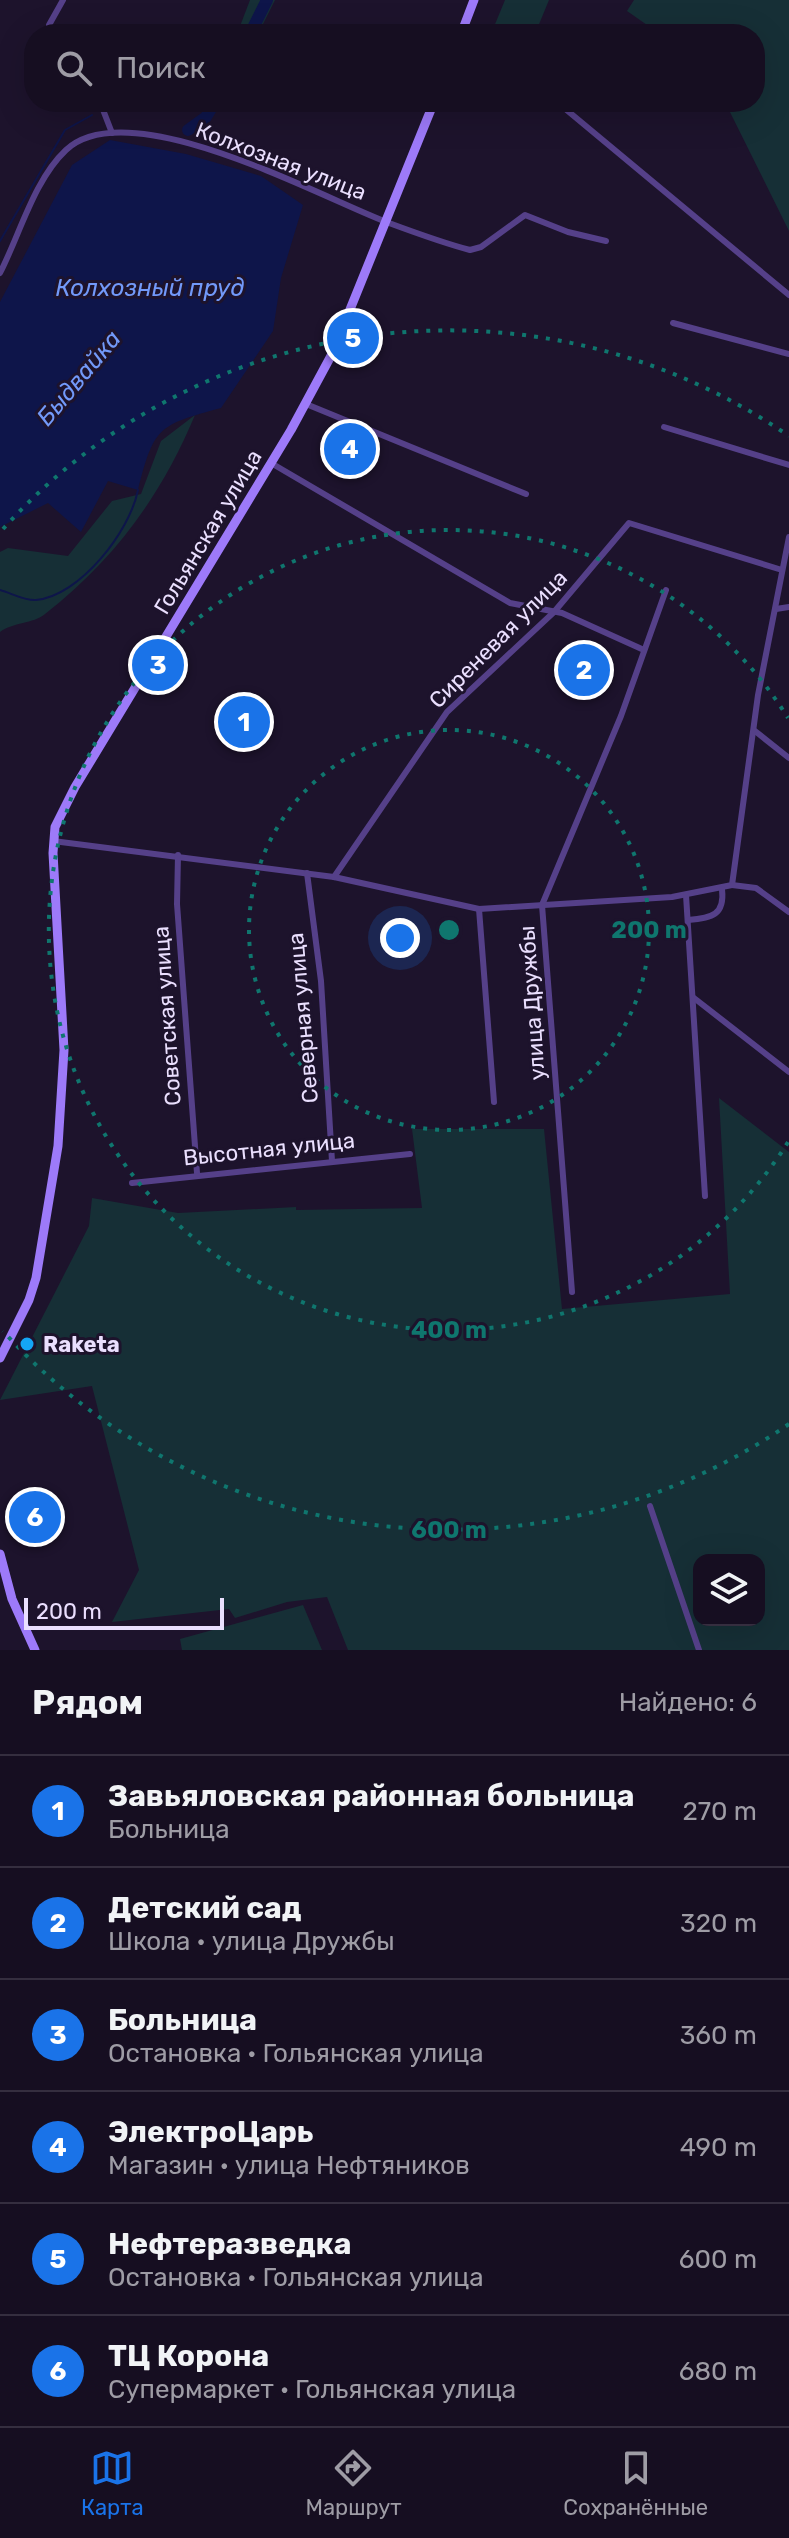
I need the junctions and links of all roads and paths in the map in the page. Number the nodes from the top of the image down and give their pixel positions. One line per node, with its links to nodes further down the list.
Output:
1 (63, 0): 3 (street)
2 (474, 0): 4 (main road)
3 (50, 24)
4 (465, 24)
5 (104, 112): 8 (street)
6 (430, 112): 9 (main road, Гольянская улица)
7 (569, 112): 12 (street)
8 (112, 133): 9 (street, Колхозная улица); 11 (street, Колхозная улица)
9 (387, 222): 10 (street, Колхозная улица); 15 (main road, Гольянская улица)
10 (606, 241)
11 (0, 273)
12 (789, 295)
13 (673, 323): 14 (street)
14 (789, 354)
15 (306, 404): 17 (main road, Гольянская улица); 19 (street)
16 (664, 427): 18 (street)
17 (271, 463): 25 (street); 29 (main road, Гольянская улица)
18 (789, 465)
19 (526, 494)
20 (789, 537): 21 (street)
21 (782, 570): 24 (street); 25 (street, Сиреневая улица)
22 (666, 590): 26 (street, улица Дружбы)
23 (789, 607): 24 (street)
24 (776, 609): 27 (street)
25 (554, 612): 26 (street); 32 (street, Сиреневая улица)
26 (644, 650): 36 (street, улица Дружбы)
27 (755, 731): 28 (street); 33 (street)
28 (789, 758)
29 (53, 841): 30 (street); 49 (main road, Гольянская улица)
30 (178, 855): 31 (street); 45 (street, Советская улица)
31 (307, 873): 32 (street); 44 (street, Северная улица)
32 (334, 877): 37 (street)
33 (732, 885): 34 (street); 38 (street)
34 (722, 889): 35 (street); 39 (street)
35 (686, 895): 36 (street); 39 (street)
36 (542, 905): 37 (street); 48 (street, улица Дружбы)
37 (479, 909): 42 (street)
38 (789, 912)
39 (688, 920): 40 (street)
40 (694, 998): 41 (street); 47 (street)
41 (789, 1072)
42 (494, 1102)
43 (410, 1154): 44 (street, Высотная улица)
44 (332, 1161): 45 (street, Высотная улица)
45 (197, 1173): 46 (street, Высотная улица)
46 (132, 1183)
47 (705, 1196)
48 (572, 1292)
49 (0, 1358)
50 (650, 1506): 53 (street)
51 (0, 1554): 52 (main road)
52 (35, 1650)
53 (699, 1650)

